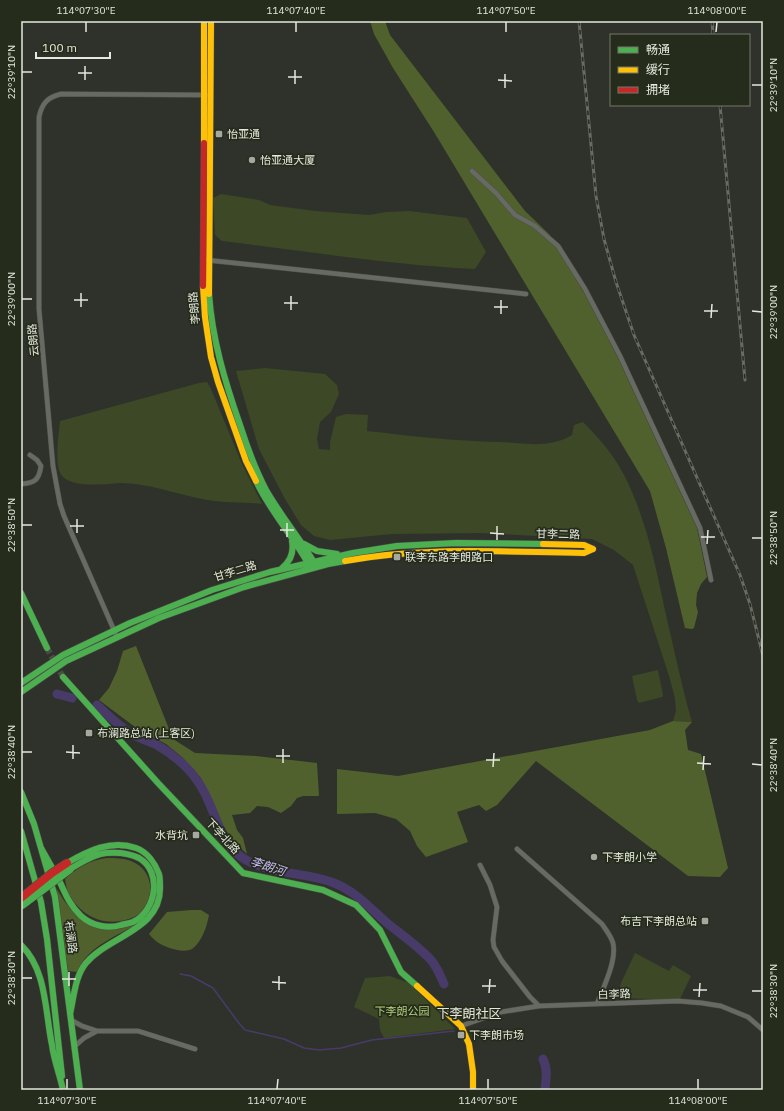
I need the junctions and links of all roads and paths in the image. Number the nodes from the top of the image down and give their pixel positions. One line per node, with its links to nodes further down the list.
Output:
1 (204, 21): 3 (main road, 李朗路)
2 (210, 21): 3 (main road, 李朗路)
3 (207, 95): 5 (main road, 李朗路); 16 (street, 云朗路)
4 (472, 171): 14 (street)
5 (206, 260): 6 (street); 9 (main road, 李朗路); 10 (main road, 李朗路)
6 (526, 294)
7 (30, 455): 8 (street)
8 (21, 484)
9 (291, 537): 12 (main road, 李朗路); 13 (main road)
10 (301, 541): 11 (main road); 12 (main road, 李朗路)
11 (345, 554): 12 (main road, 甘李二路); 12 (main road, 甘李二路)
12 (312, 565): 13 (main road, 甘李二路); 16 (main road, 甘李二路)
13 (281, 569): 16 (main road, 甘李二路)
14 (711, 580)
15 (21, 593): 17 (main road)
16 (116, 634): 19 (main road, 甘李二路); 20 (main road, 甘李二路)
17 (47, 648)
18 (62, 677): 32 (main road, 下李北路)
19 (21, 684)
20 (21, 692)
21 (21, 792): 23 (main road, 布澜路)
22 (21, 830): 37 (main road)
23 (41, 848): 26 (main road); 31 (main road, 布澜路)
24 (517, 849): 29 (street)
25 (480, 865): 30 (street)
26 (69, 866): 27 (main road, bridge); 31 (main road)
27 (21, 903)
28 (21, 945): 37 (main road)
29 (598, 1004): 30 (street, 白李路); 33 (street, 白李路)
30 (539, 1006): 32 (street, 白李路)
31 (71, 1017): 34 (street); 35 (main road, 布澜路)
32 (461, 1026): 39 (main road)
33 (763, 1030)
34 (97, 1031): 35 (street); 36 (street)
35 (75, 1046): 38 (main road, 布澜路)
36 (195, 1049)
37 (64, 1090)
38 (80, 1090)
39 (473, 1090)

